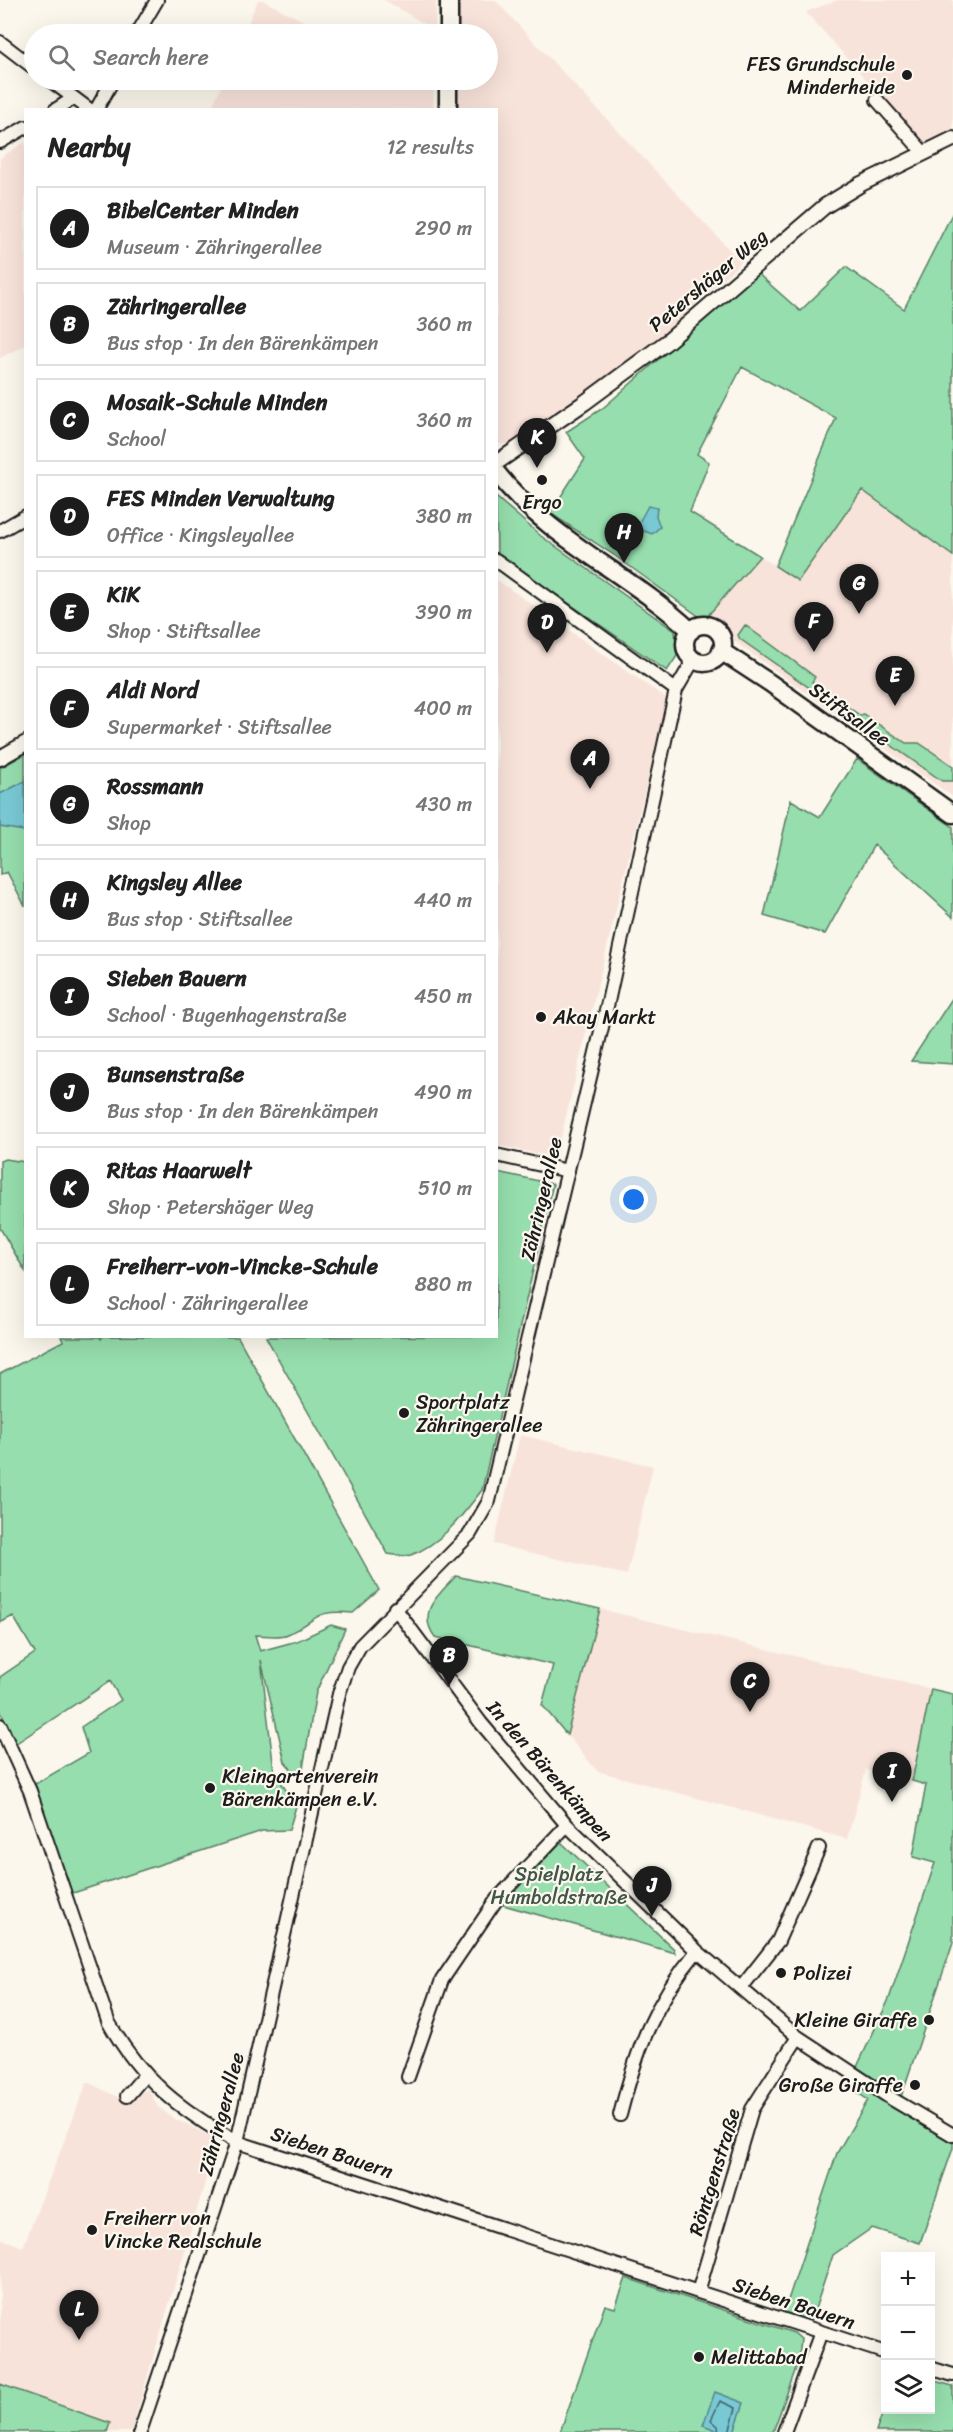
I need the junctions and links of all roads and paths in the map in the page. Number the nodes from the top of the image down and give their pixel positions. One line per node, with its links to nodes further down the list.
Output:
1 (156, 0): 3 (street)
2 (449, 0): 4 (main road)
3 (143, 24)
4 (449, 24)
5 (0, 42): 6 (street)
6 (24, 60)
7 (63, 90): 10 (street)
8 (107, 90): 14 (street)
9 (448, 90): 15 (main road)
10 (74, 98): 12 (street); 13 (street)
11 (877, 100): 19 (street)
12 (58, 108)
13 (87, 108)
14 (97, 108)
15 (448, 108)
16 (24, 128): 18 (street)
17 (953, 139): 19 (street, Petershäger Weg)
18 (0, 142)
19 (923, 152): 20 (street, Petershäger Weg)
20 (498, 462)
21 (498, 474): 25 (main road)
22 (24, 517): 23 (street)
23 (0, 531)
24 (498, 561): 28 (street)
25 (691, 631): 26 (main road); 27 (main road)
26 (722, 651): 27 (main road); 31 (main road, Stiftsallee)
27 (694, 659): 28 (street, Zähringerallee)
28 (676, 690): 33 (street, Zähringerallee)
29 (24, 744): 30 (street)
30 (0, 758)
31 (953, 814)
32 (498, 1155): 33 (street)
33 (568, 1171): 34 (street, Zähringerallee)
34 (395, 1608): 36 (street, In den Bärenkämpen); 46 (street, Zähringerallee)
35 (0, 1725): 41 (street, Sieben Bauern)
36 (567, 1825): 38 (street, In den Bärenkämpen); 42 (street)
37 (819, 1848): 39 (street)
38 (697, 1952): 39 (street, In den Bärenkämpen); 44 (street)
39 (741, 1988): 40 (street, In den Bärenkämpen)
40 (798, 2037): 45 (street, In den Bärenkämpen); 47 (street, Röntgenstraße)
41 (145, 2075): 43 (street); 46 (street, Sieben Bauern)
42 (408, 2077)
43 (127, 2096)
44 (620, 2115)
45 (953, 2135)
46 (237, 2142): 47 (street, Sieben Bauern); 52 (street, Zähringerallee)
47 (698, 2292): 48 (street, Sieben Bauern)
48 (821, 2332): 49 (street, Sieben Bauern); 53 (street)
49 (881, 2352)
50 (935, 2370): 51 (street)
51 (953, 2375)
52 (140, 2432)
53 (783, 2432)

